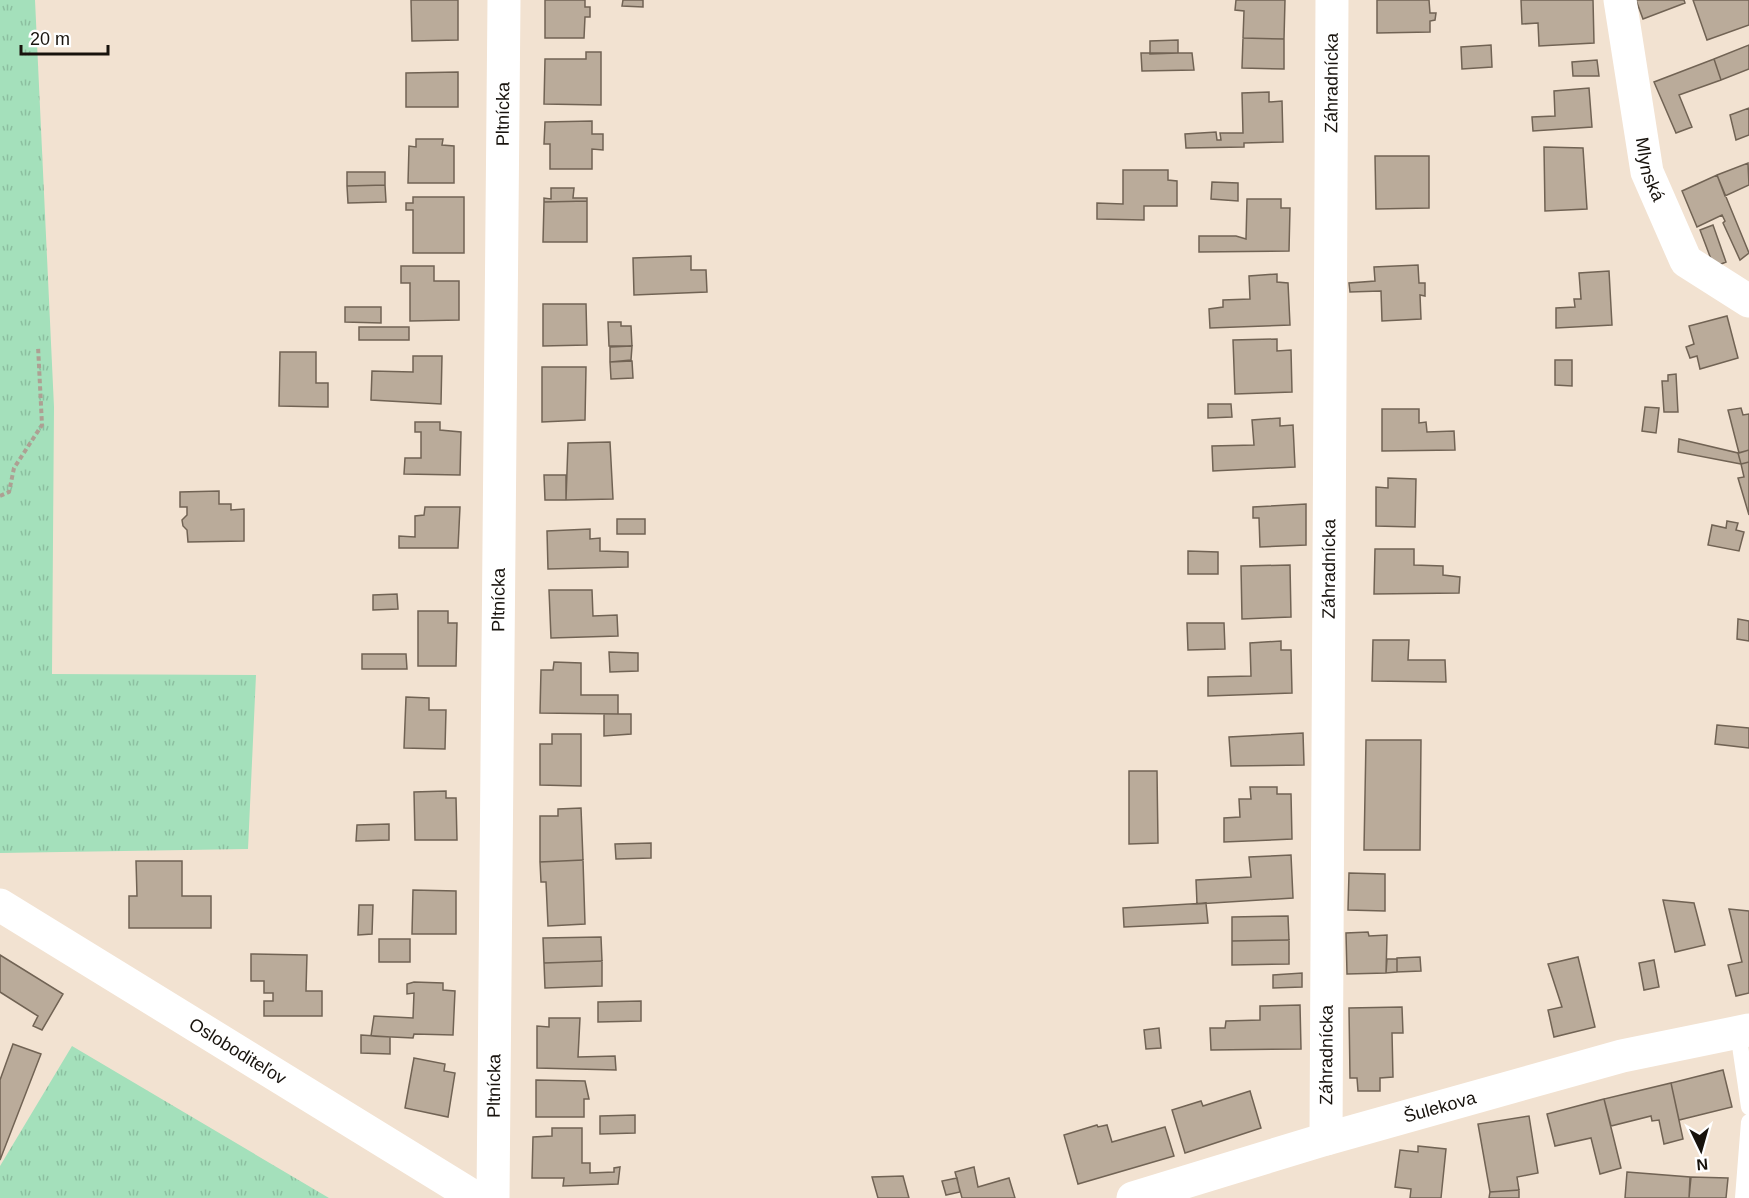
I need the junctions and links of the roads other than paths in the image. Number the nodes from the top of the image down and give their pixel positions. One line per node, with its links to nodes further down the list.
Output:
1 (504, 0): 11 (street, Pltnícka)
2 (1332, 0): 9 (street, Záhradnícka)
3 (1620, 0): 4 (street, Mlynská)
4 (1749, 301)
5 (0, 905): 10 (street, Osloboditeľov)
6 (1744, 1031): 7 (lane); 9 (street, Šulekova)
7 (1749, 1107)
8 (1749, 1122): 13 (lane)
9 (1326, 1139): 12 (street, Šulekova)
10 (476, 1198)
11 (493, 1198)
12 (1133, 1198)
13 (1743, 1198)

